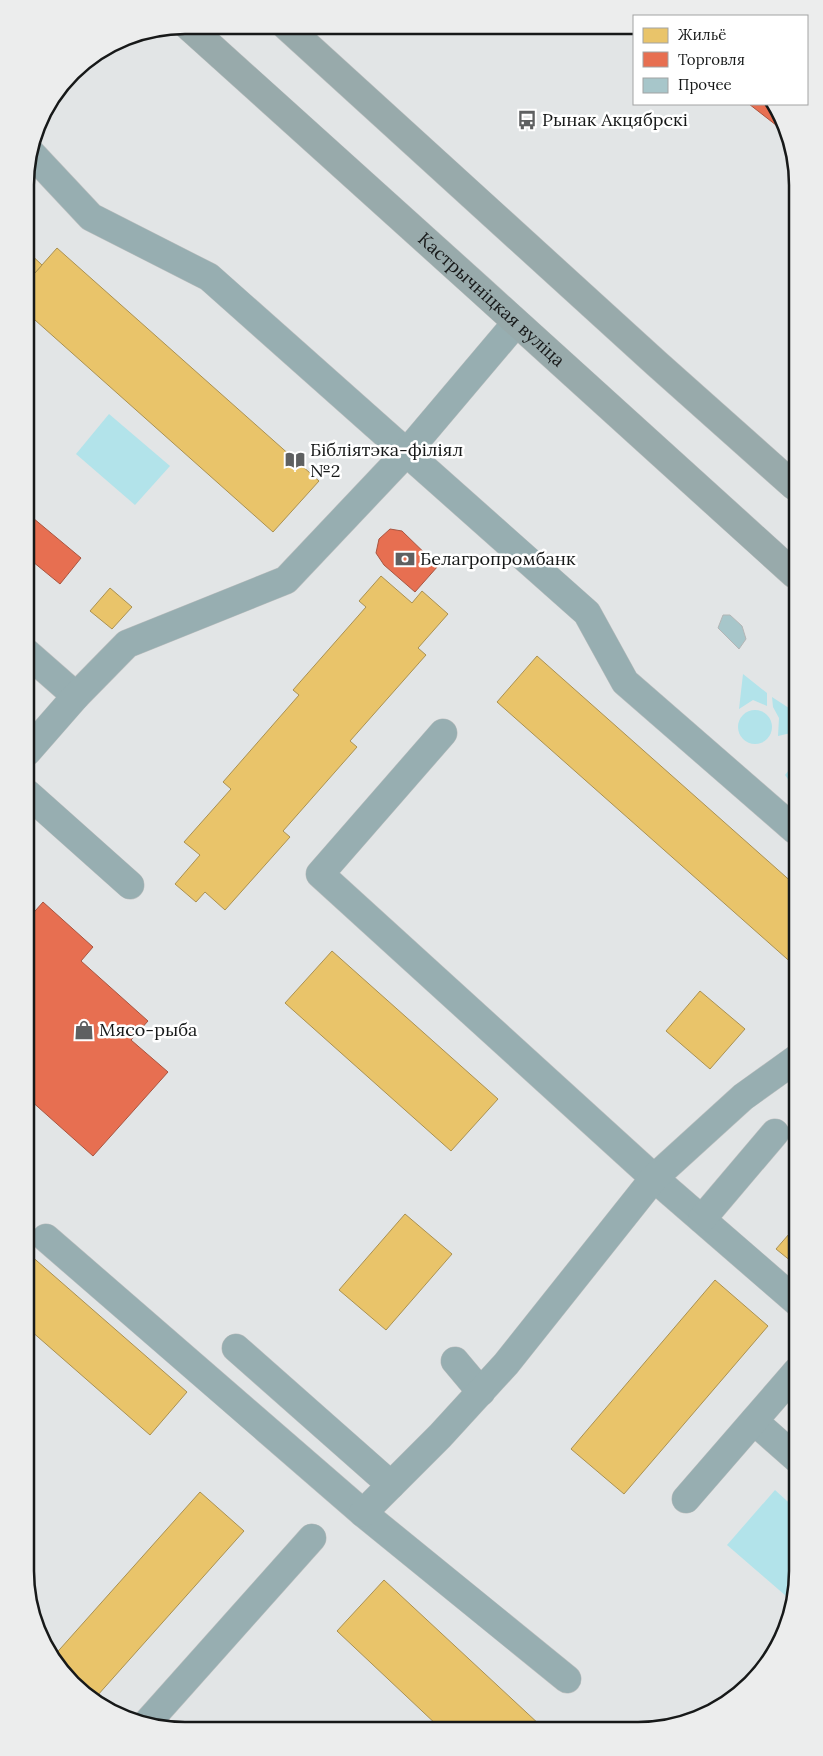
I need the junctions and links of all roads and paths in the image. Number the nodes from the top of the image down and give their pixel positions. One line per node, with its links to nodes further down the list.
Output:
1 (197, 34): 4 (main road, Кастрычніцкая вуліца)
2 (295, 34): 6 (main road)
3 (36, 159): 5 (lane)
4 (516, 323): 5 (lane); 7 (main road, Кастрычніцкая вуліца)
5 (406, 452): 9 (lane); 13 (lane)
6 (789, 482)
7 (789, 569)
8 (34, 659): 9 (lane)
9 (76, 696): 11 (lane)
10 (443, 733): 17 (lane)
11 (34, 745)
12 (34, 799): 14 (lane)
13 (789, 825)
14 (130, 885)
15 (789, 1065): 17 (lane)
16 (775, 1133): 18 (lane)
17 (654, 1178): 18 (lane); 24 (lane)
18 (702, 1220): 20 (lane)
19 (46, 1238): 29 (lane)
20 (789, 1295)
21 (236, 1348): 27 (lane)
22 (455, 1361): 24 (lane)
23 (789, 1380): 25 (lane)
24 (480, 1392): 27 (lane)
25 (754, 1421): 26 (lane); 28 (lane)
26 (789, 1452)
27 (391, 1485): 29 (lane)
28 (686, 1500)
29 (363, 1513): 31 (lane)
30 (312, 1538): 32 (lane)
31 (567, 1679)
32 (151, 1718)

